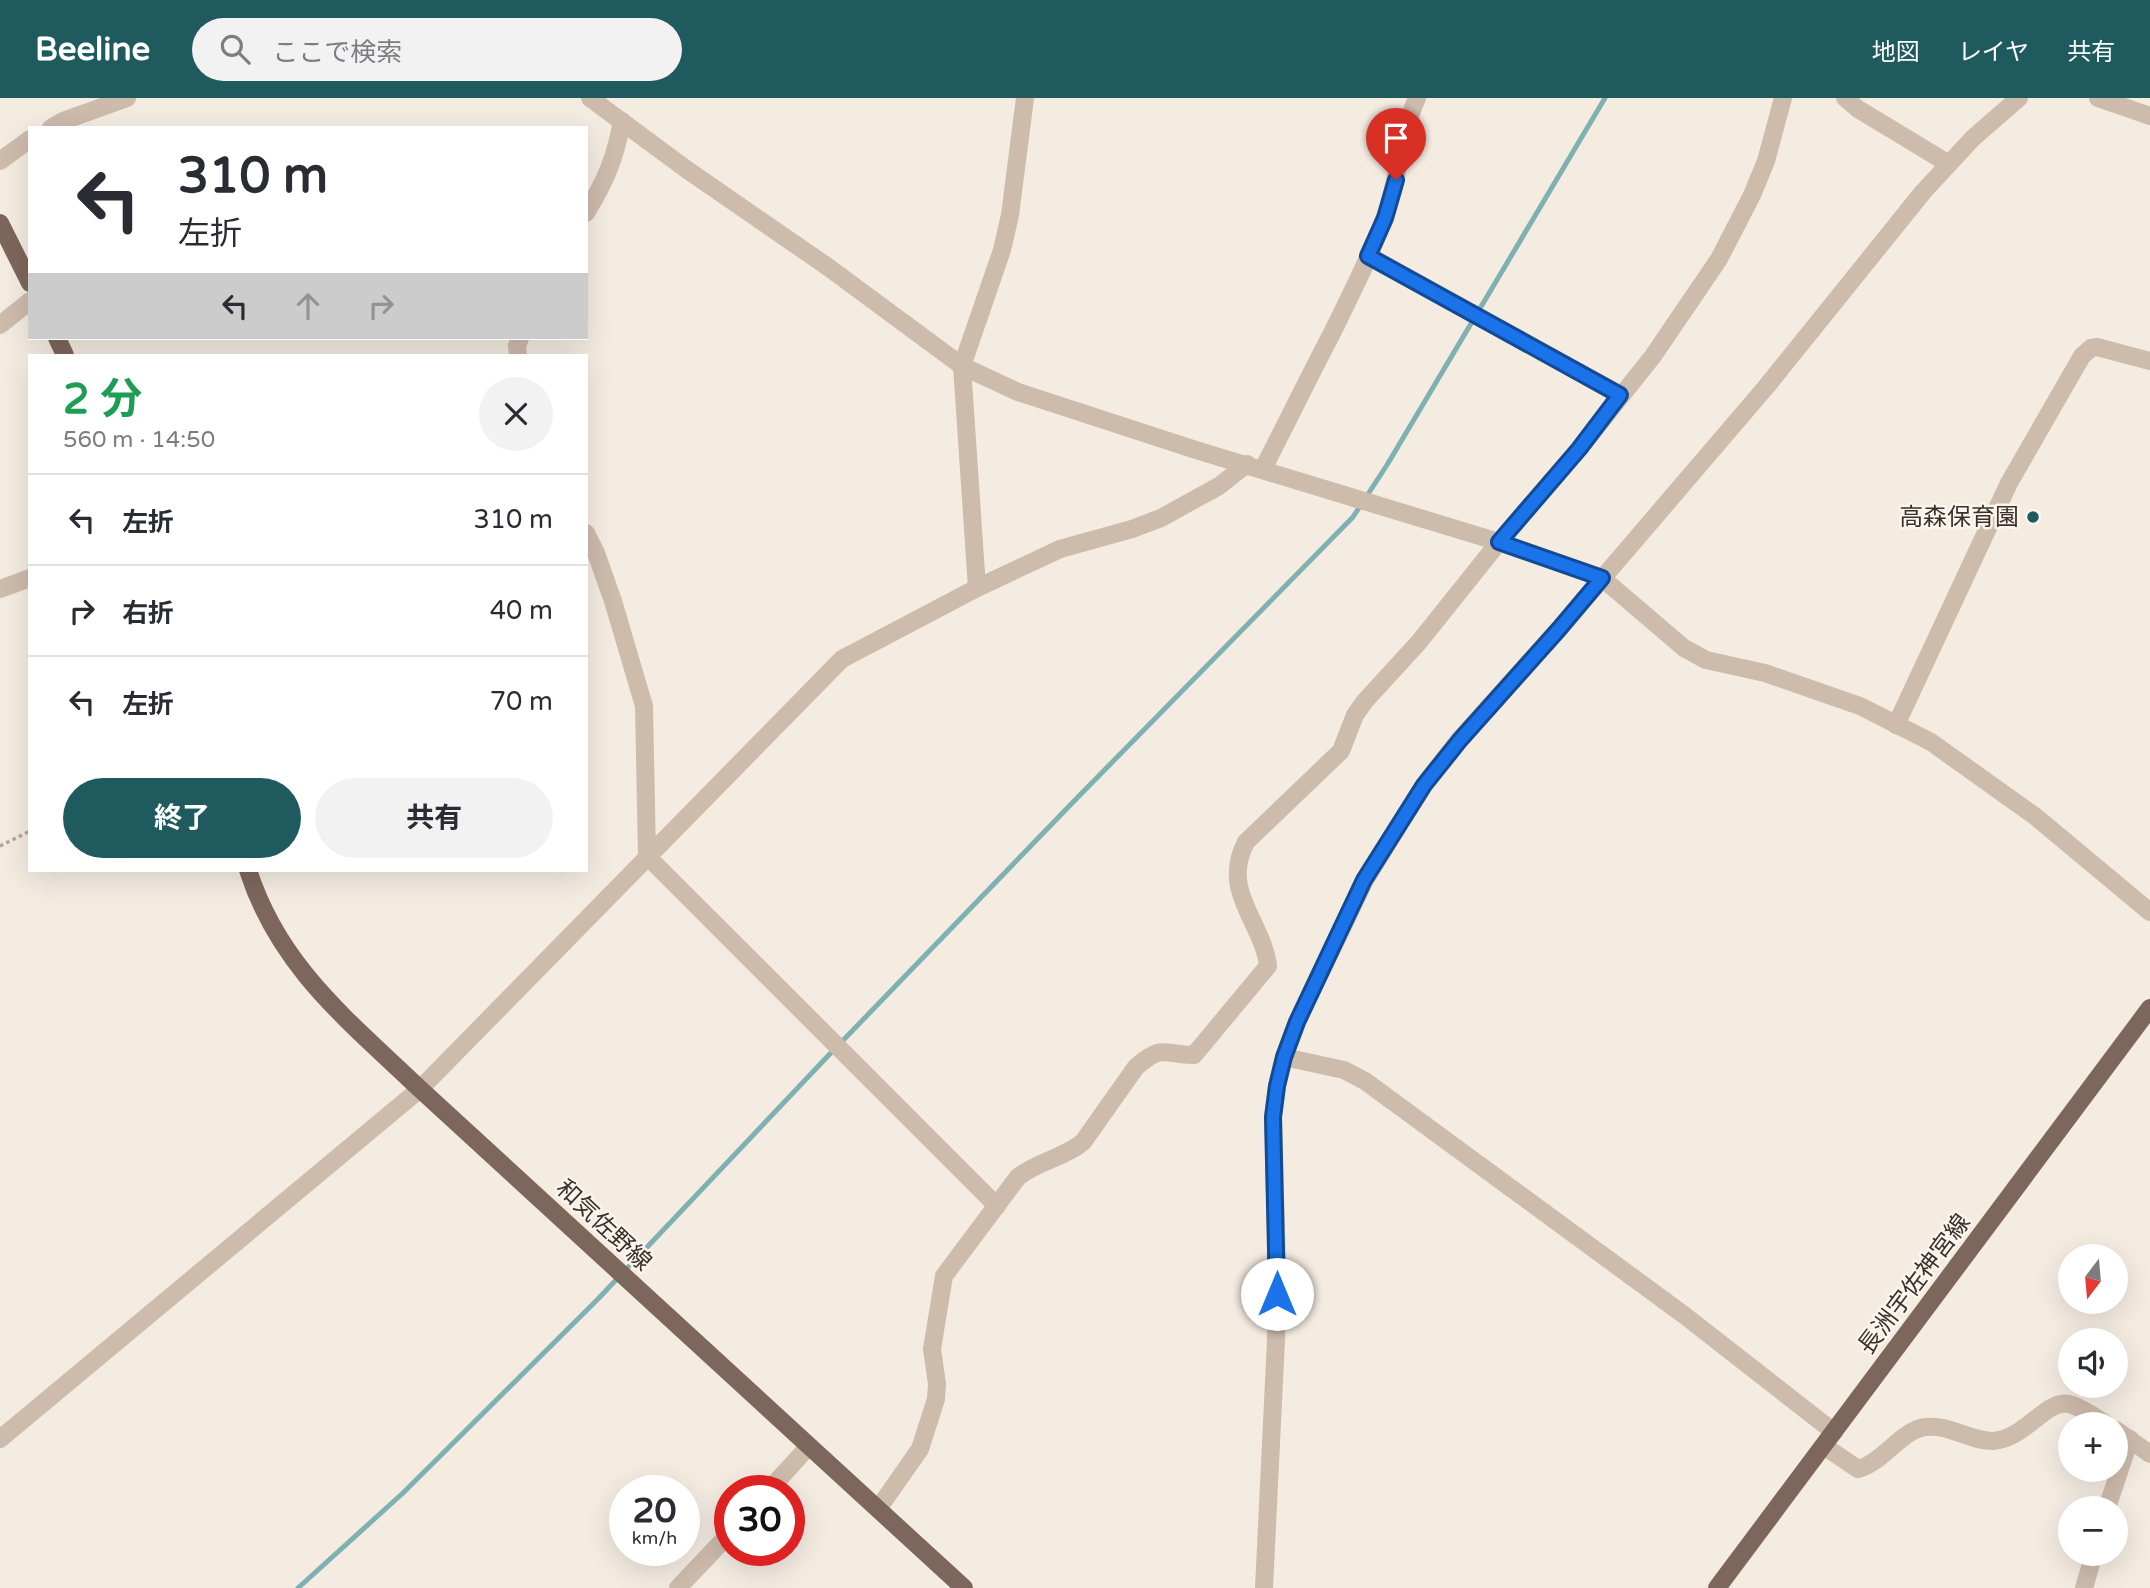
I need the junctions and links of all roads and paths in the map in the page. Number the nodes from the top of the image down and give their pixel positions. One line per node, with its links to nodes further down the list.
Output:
1 (127, 98): 11 (street)
2 (590, 98): 10 (street)
3 (1025, 98): 22 (street)
4 (1417, 98): 17 (street)
5 (1783, 98): 23 (street)
6 (1845, 98): 14 (street)
7 (2019, 98): 14 (street)
8 (2098, 98): 9 (street)
9 (2150, 116)
10 (622, 121): 15 (street); 22 (street)
11 (54, 126)
12 (28, 140): 13 (street)
13 (0, 161)
14 (1949, 164): 27 (street)
15 (588, 210)
16 (0, 223): 18 (main road)
17 (1368, 256): 23 (street); 24 (street)
18 (28, 279)
19 (28, 303): 20 (street)
20 (0, 325)
21 (2150, 360): 31 (street)
22 (962, 366): 24 (street); 29 (street)
23 (1620, 395): 26 (street)
24 (1255, 467): 26 (street); 29 (street)
25 (588, 537): 34 (street)
26 (1499, 542): 27 (street); 40 (street)
27 (1602, 578): 31 (street); 38 (street)
28 (28, 579): 30 (street)
29 (977, 588): 34 (street)
30 (0, 589)
31 (1896, 725): 36 (street)
32 (28, 832): 33 (path)
33 (0, 846)
34 (647, 856): 39 (street); 40 (street)
35 (249, 872): 39 (main road, 和気佐野線)
36 (2150, 912)
37 (2150, 1008): 43 (main road, 長洲宇佐神宮線)
38 (1284, 1057): 43 (street); 53 (street)
39 (420, 1089): 42 (street); 45 (main road, 和気佐野線)
40 (997, 1206): 48 (street)
41 (2086, 1412): 43 (street)
42 (0, 1439)
43 (1829, 1439): 54 (main road, 長洲宇佐神宮線)
44 (2128, 1439): 46 (street)
45 (809, 1446): 47 (street); 48 (main road, 和気佐野線)
46 (2150, 1454)
47 (783, 1475)
48 (878, 1509): 52 (main road, 和気佐野線)
49 (714, 1550): 51 (street)
50 (2090, 1566): 55 (street)
51 (678, 1588)
52 (964, 1588)
53 (1264, 1588)
54 (1717, 1588)
55 (2084, 1588)

